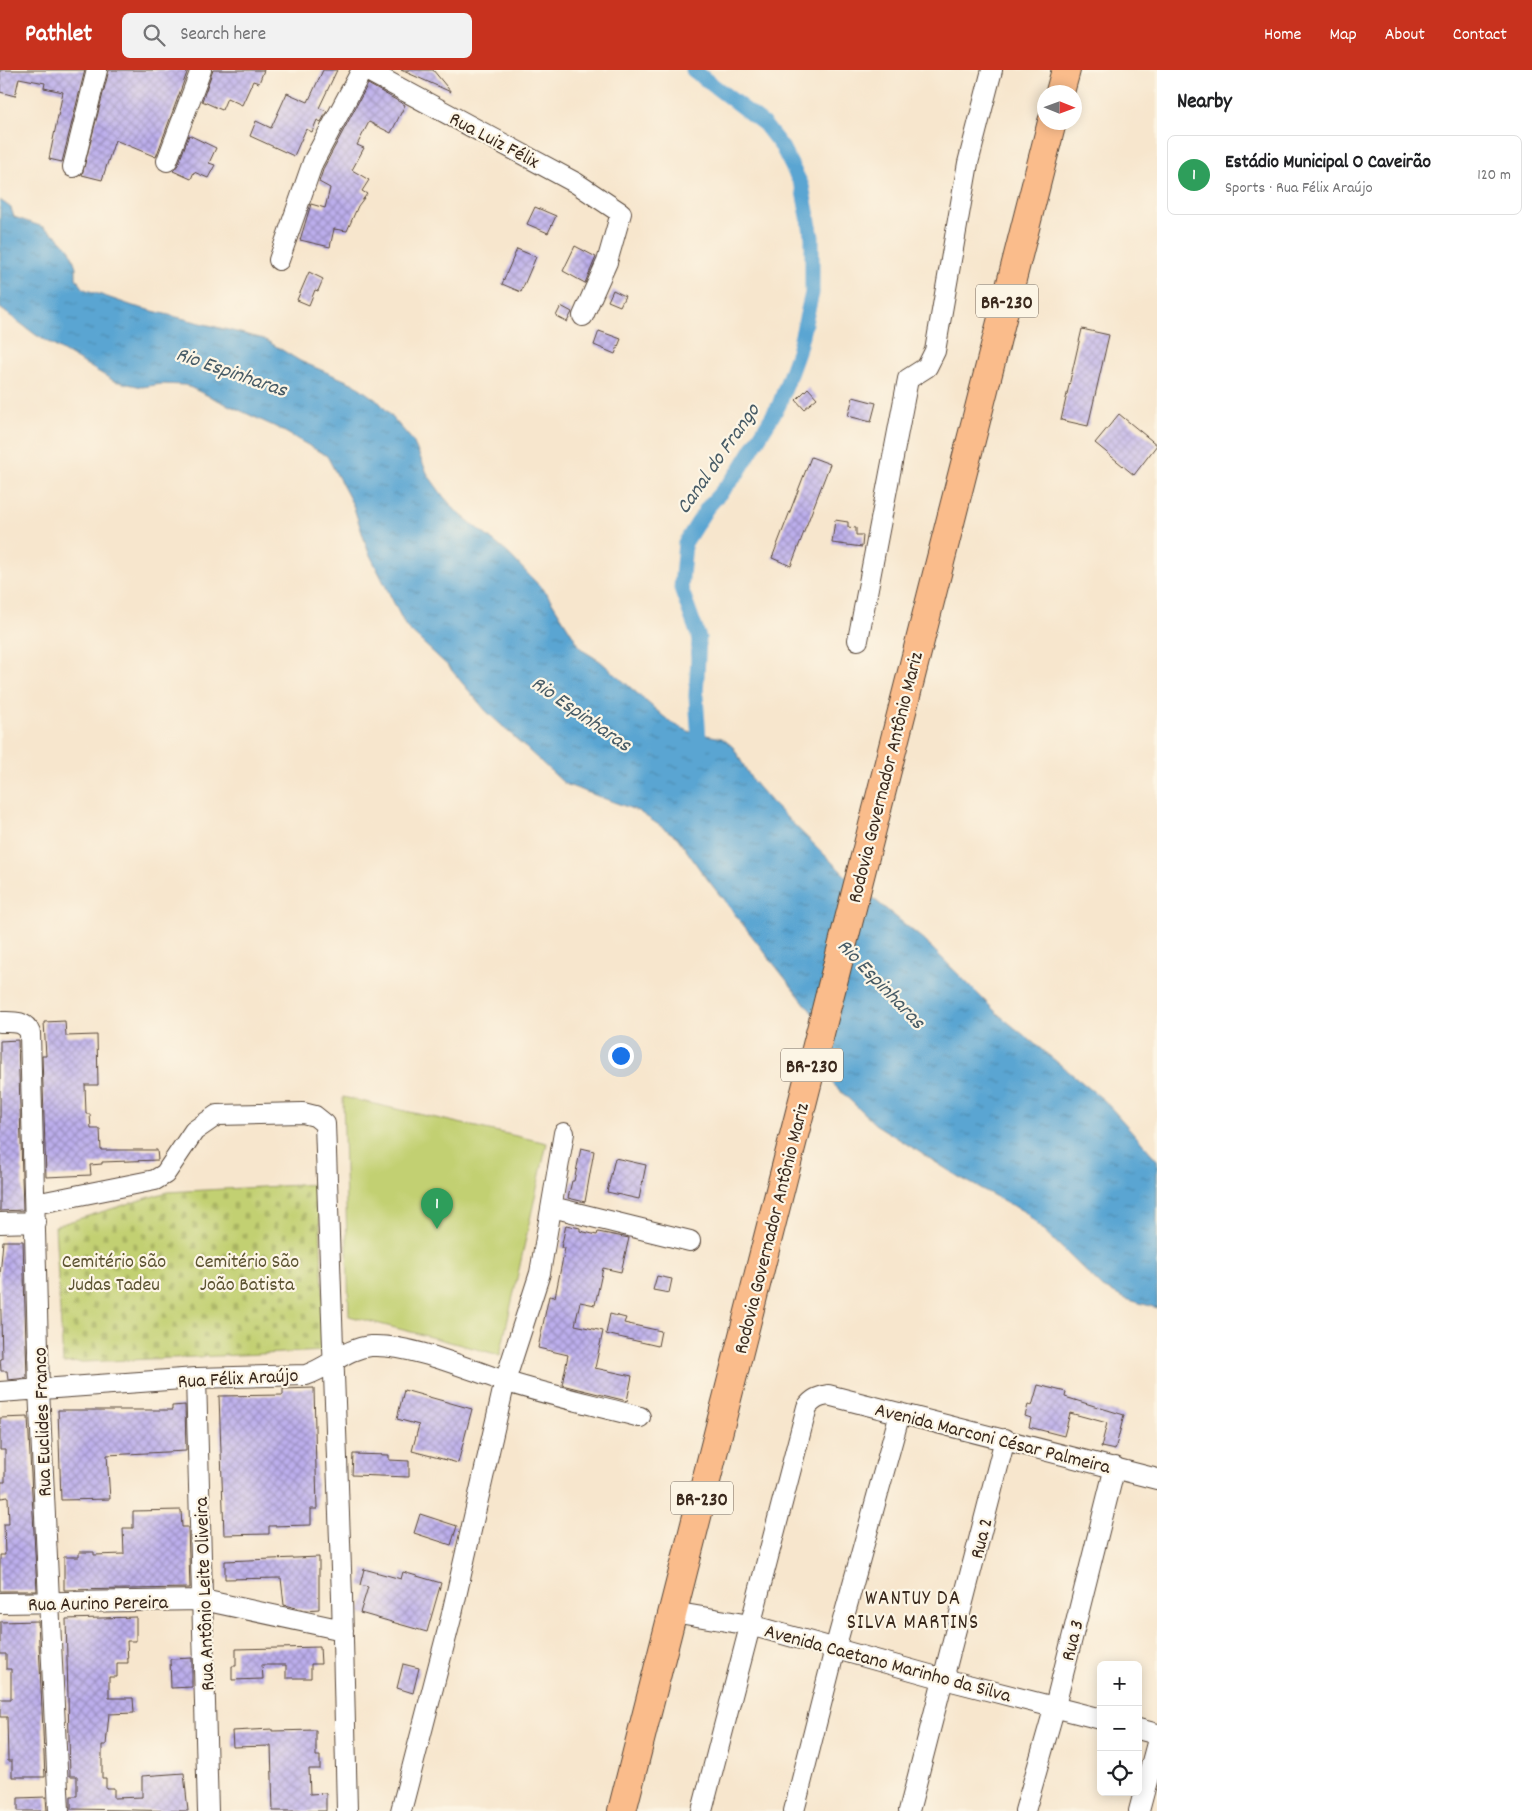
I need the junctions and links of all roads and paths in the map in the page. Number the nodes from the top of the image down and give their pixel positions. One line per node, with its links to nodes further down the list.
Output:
1 (97, 70): 9 (street)
2 (201, 70): 8 (street)
3 (364, 70): 10 (street); 11 (street, Rua Luiz Félix)
4 (992, 70): 12 (street)
5 (1066, 70): 6 (highway)
6 (1062, 85)
7 (1050, 130): 32 (highway, Rodovia Governador Antônio Mariz / BR-230)
8 (167, 161)
9 (73, 167)
10 (279, 260)
11 (583, 316)
12 (858, 640)
13 (0, 1022): 16 (street, Rua Euclides Franco)
14 (564, 1133): 15 (street)
15 (552, 1207): 18 (street); 21 (street)
16 (35, 1213): 17 (street); 19 (street); 22 (street, Rua Euclides Franco)
17 (0, 1223)
18 (690, 1241)
19 (333, 1363): 20 (street, Rua Félix Araújo); 21 (street, Rua Félix Araújo); 34 (street)
20 (196, 1378): 22 (street, Rua Félix Araújo); 29 (street, Rua Antônio Leite Oliveira)
21 (505, 1381): 25 (street, Rua Félix Araújo); 45 (street)
22 (39, 1389): 23 (street, Rua Félix Araújo); 31 (street, Rua Euclides Franco)
23 (0, 1392)
24 (900, 1413): 26 (street, Avenida Marconi César Palmeira); 33 (street, Avenida Marconi César Palmeira); 35 (street)
25 (640, 1417)
26 (1005, 1439): 27 (street, Avenida Marconi César Palmeira); 36 (street, Rua 2)
27 (1114, 1467): 28 (street, Avenida Marconi César Palmeira); 37 (street, Rua 3)
28 (1157, 1479)
29 (204, 1600): 31 (street, Rua Aurino Pereira); 34 (street, Rua Aurino Pereira); 43 (street, Rua Antônio Leite Oliveira)
30 (0, 1603): 31 (street, Rua Aurino Pereira)
31 (49, 1603): 42 (street, Rua Euclides Franco)
32 (673, 1612): 33 (street, Avenida Caetano Marinho da Silva); 46 (highway, Rodovia Governador Antônio Mariz / BR-230)
33 (750, 1625): 35 (street, Avenida Caetano Marinho da Silva); 47 (street)
34 (343, 1630): 44 (street)
35 (835, 1649): 36 (street, Avenida Caetano Marinho da Silva); 48 (street)
36 (944, 1679): 37 (street, Avenida Caetano Marinho da Silva); 49 (street, Rua 2)
37 (1054, 1706): 38 (street, Avenida Caetano Marinho da Silva); 50 (street, Rua 3)
38 (1097, 1718)
39 (1142, 1730): 40 (street)
40 (1157, 1734)
41 (1157, 1743): 51 (street)
42 (59, 1811)
43 (208, 1811)
44 (347, 1811)
45 (401, 1811)
46 (622, 1811)
47 (702, 1811)
48 (794, 1811)
49 (908, 1811)
50 (1025, 1811)
51 (1140, 1811)

